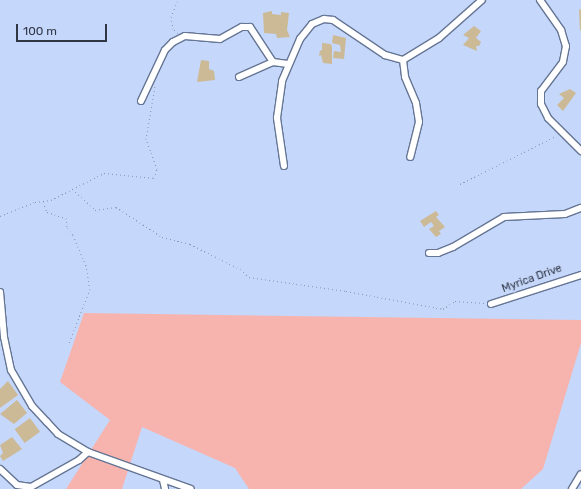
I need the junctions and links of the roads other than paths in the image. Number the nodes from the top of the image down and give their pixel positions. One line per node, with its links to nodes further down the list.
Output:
1 (482, 0): 3 (street)
2 (540, 0): 8 (street)
3 (403, 60): 5 (street); 9 (street)
4 (273, 62): 5 (street); 6 (street); 7 (street)
5 (288, 64): 10 (street)
6 (239, 77)
7 (141, 101)
8 (581, 151)
9 (410, 157)
10 (284, 166)
11 (581, 208): 12 (street)
12 (429, 254)
13 (581, 275): 15 (street, Myrica Drive)
14 (0, 292): 16 (street)
15 (491, 304)
16 (88, 452): 17 (street); 19 (street)
17 (0, 469)
18 (581, 474): 22 (street)
19 (164, 480): 20 (street); 21 (street)
20 (165, 489)
21 (191, 489)
22 (572, 489)

